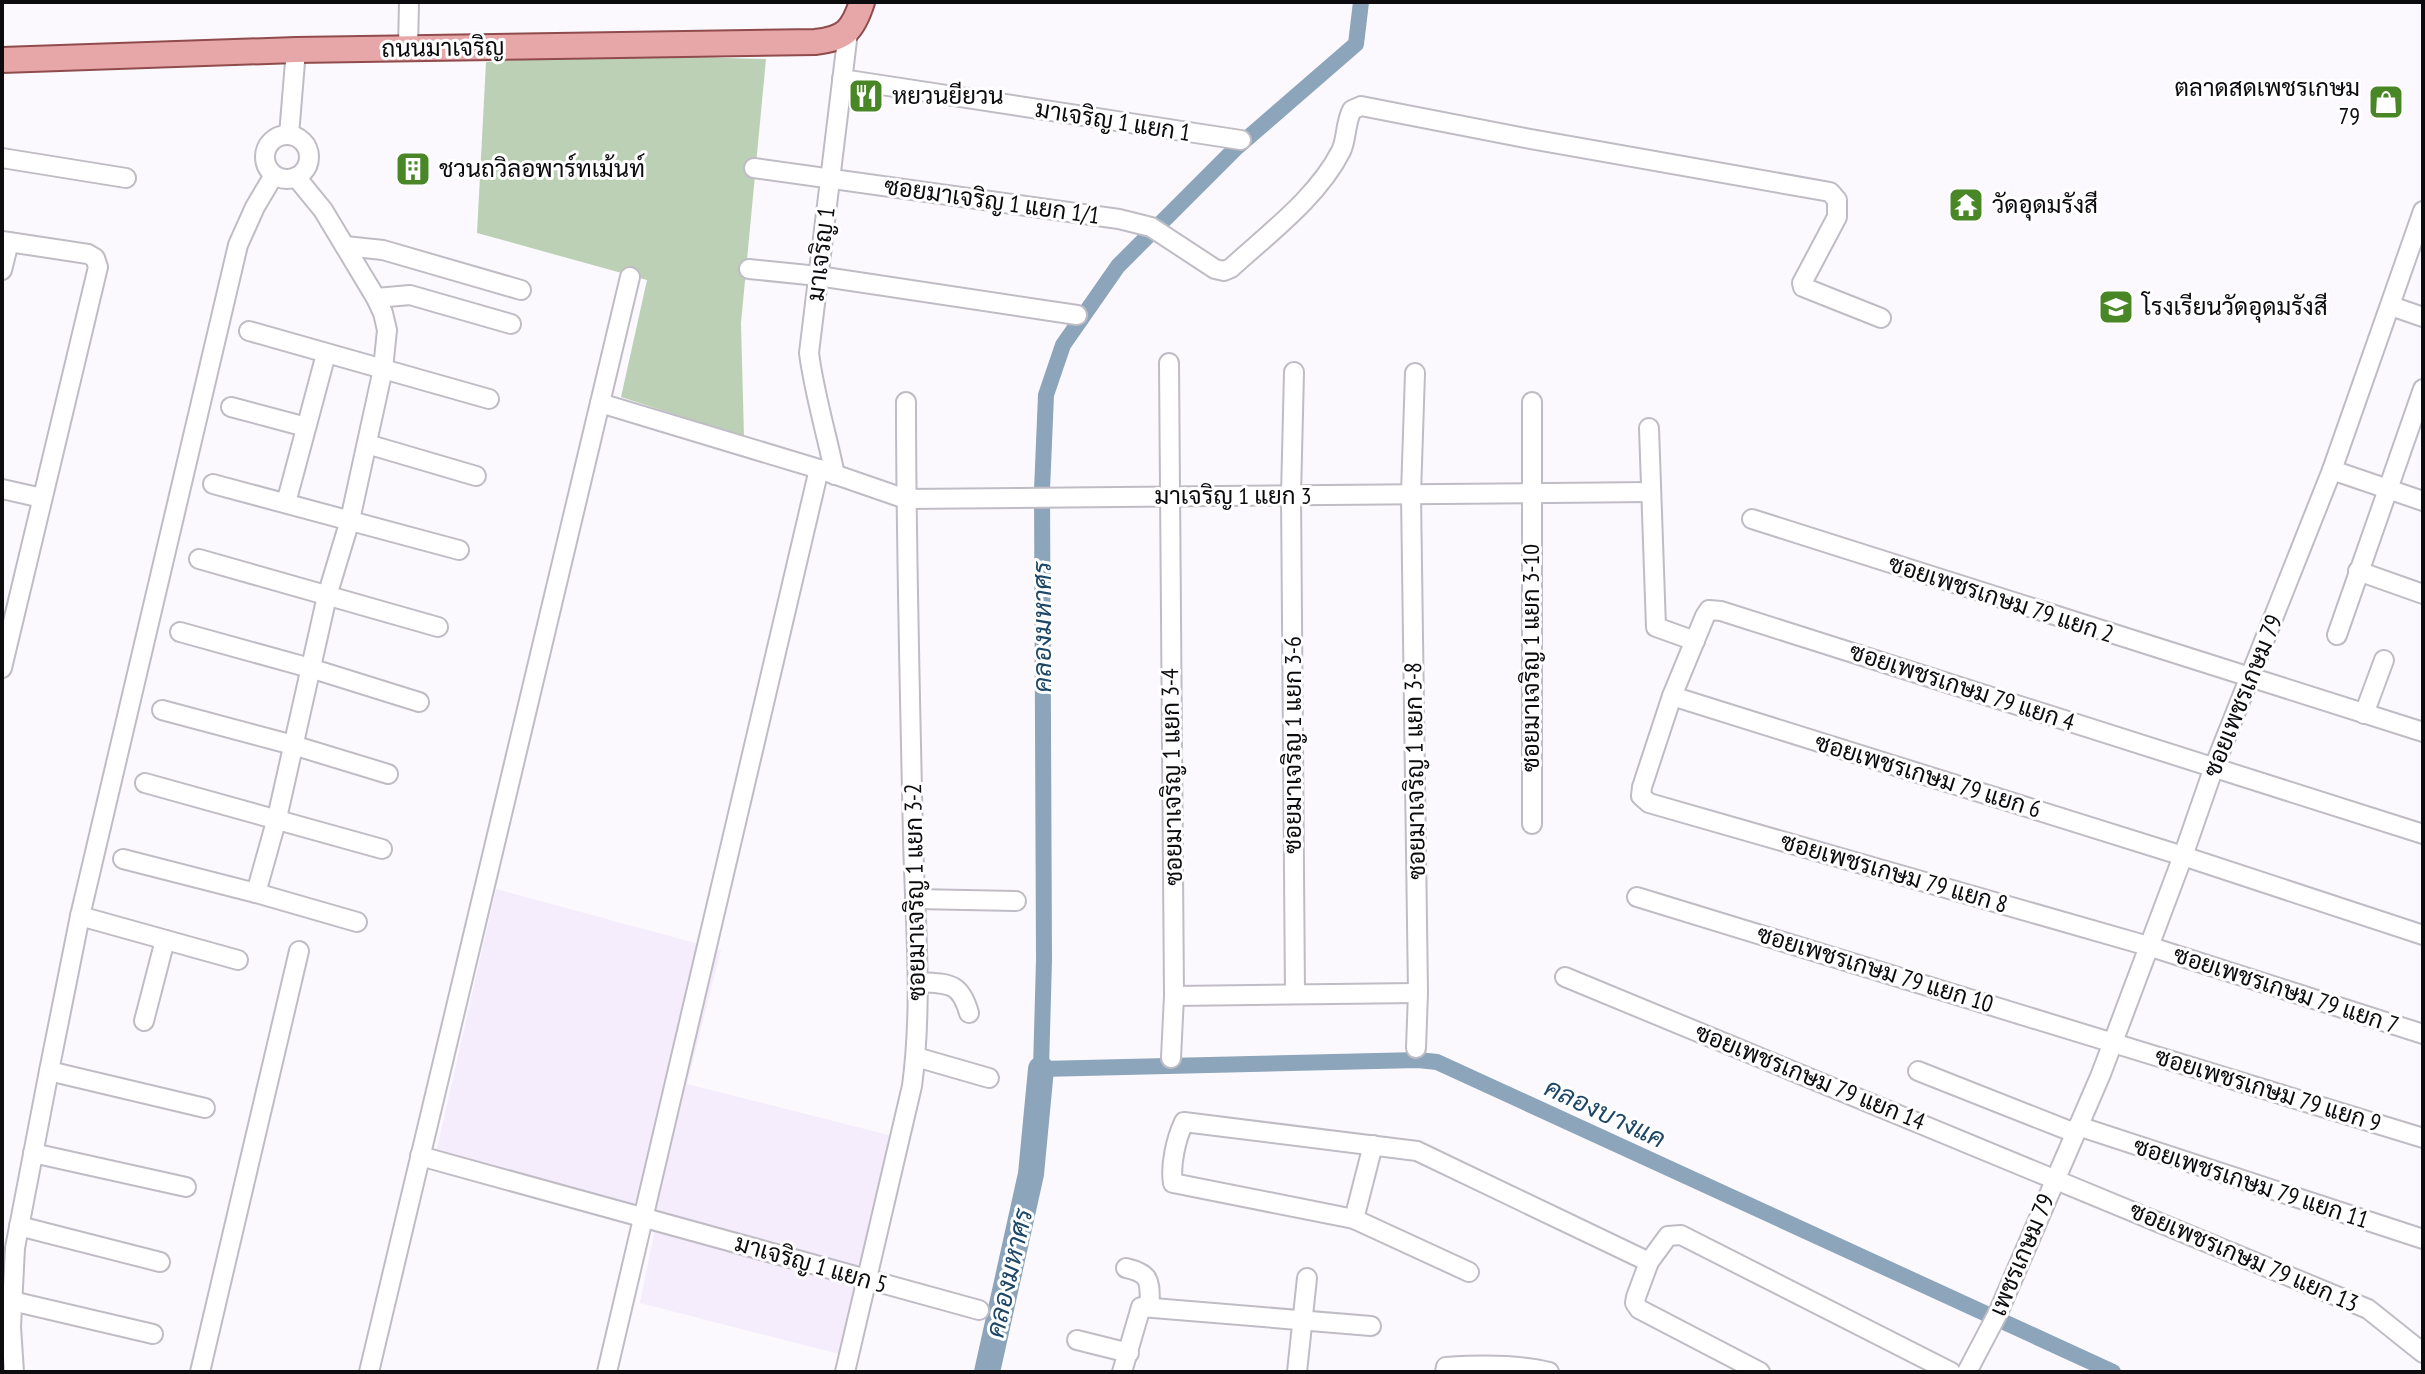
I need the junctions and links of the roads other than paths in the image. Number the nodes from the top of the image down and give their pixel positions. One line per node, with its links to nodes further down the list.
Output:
1 (409, 2): 4 (street)
2 (862, 2): 3 (main road)
3 (848, 32): 4 (main road, ถนนมาเจริญ); 7 (street, มาเจริญ 1)
4 (408, 48): 5 (main road, ถนนมาเจริญ)
5 (296, 50): 6 (main road, ถนนมาเจริญ); 8 (street)
6 (2, 60)
7 (842, 79): 9 (street, มาเจริญ 1 แยก 1); 15 (street, มาเจริญ 1)
8 (289, 135): 12 (street); 13 (street)
9 (1241, 140)
10 (2, 158): 14 (street)
11 (754, 168): 15 (street, ซอยมาเจริญ 1 แยก 1/1)
12 (274, 175): 13 (street); 94 (street)
13 (296, 177): 18 (street)
14 (126, 178)
15 (830, 178): 21 (street, มาเจริญ 1); 28 (street, ซอยมาเจริญ 1 แยก 1/1)
16 (2423, 211): 25 (street, ซอยเพชรเกษม 79)
17 (5, 241): 20 (street); 56 (street)
18 (345, 246): 23 (street); 24 (street)
19 (749, 269): 21 (street)
20 (2, 270)
21 (818, 276): 26 (street); 46 (street, มาเจริญ 1)
22 (630, 277): 40 (street)
23 (521, 290)
24 (376, 298): 29 (street); 33 (street)
25 (2391, 306): 27 (street); 45 (street, ซอยเพชรเกษม 79)
26 (1077, 315)
27 (2423, 317)
28 (1881, 318)
29 (511, 324)
30 (249, 331): 31 (street)
31 (326, 354): 33 (street); 42 (street)
32 (1169, 363): 55 (street, ซอยมาเจริญ 1 แยก 3-4)
33 (383, 369): 36 (street); 44 (street)
34 (1294, 372): 54 (street, ซอยมาเจริญ 1 แยก 3-6)
35 (1415, 373): 53 (street, ซอยมาเจริญ 1 แยก 3-8)
36 (489, 399)
37 (906, 402): 57 (street, ซอยมาเจริญ 1 แยก 3-2)
38 (1532, 402): 51 (street, ซอยมาเจริญ 1 แยก 3-10)
39 (2420, 402): 49 (street)
40 (600, 403): 46 (street, มาเจริญ 1 แยก 3); 121 (street)
41 (231, 407): 42 (street)
42 (306, 427): 59 (street)
43 (1649, 428): 52 (street)
44 (367, 444): 47 (street); 61 (street)
45 (2332, 470): 49 (street); 74 (street, ซอยเพชรเกษม 79)
46 (827, 472): 57 (street, มาเจริญ 1 แยก 3); 124 (street)
47 (476, 476)
48 (213, 484): 59 (street)
49 (2387, 488): 58 (street); 64 (street)
50 (2, 489): 56 (street)
51 (1530, 492): 52 (street, มาเจริญ 1 แยก 3); 53 (street, มาเจริญ 1 แยก 3); 85 (street, ซอยมาเจริญ 1 แยก 3-10)
52 (1651, 492): 70 (street)
53 (1411, 494): 54 (street, มาเจริญ 1 แยก 3); 103 (street, ซอยมาเจริญ 1 แยก 3-8)
54 (1291, 495): 55 (street, มาเจริญ 1 แยก 3); 104 (street, ซอยมาเจริญ 1 แยก 3-6)
55 (1169, 496): 57 (street, มาเจริญ 1 แยก 3); 105 (street, ซอยมาเจริญ 1 แยก 3-4)
56 (42, 498): 72 (street)
57 (906, 499): 92 (street, ซอยมาเจริญ 1 แยก 3-2)
58 (2423, 501)
59 (286, 503): 61 (street)
60 (1752, 519): 74 (street, ซอยเพชรเกษม 79 แยก 2)
61 (350, 520): 62 (street); 66 (street)
62 (459, 550)
63 (199, 559): 66 (street)
64 (2358, 571): 65 (street); 69 (street)
65 (2423, 594)
66 (327, 596): 67 (street); 73 (street)
67 (438, 627)
68 (180, 632): 73 (street)
69 (2337, 635)
70 (1695, 641): 75 (street); 81 (street, ซอยเพชรเกษม 79 แยก 4)
71 (2384, 660): 78 (street)
72 (2, 668)
73 (310, 668): 76 (street); 80 (street)
74 (2250, 679): 78 (street, ซอยเพชรเกษม 79 แยก 2); 81 (street, ซอยเพชรเกษม 79)
75 (1672, 696): 88 (street, ซอยเพชรเกษม 79 แยก 6); 98 (street, ซอยเพชรเกษม 79 แยก 8)
76 (419, 702)
77 (162, 710): 80 (street)
78 (2364, 714): 79 (street, ซอยเพชรเกษม 79 แยก 2)
79 (2423, 732)
80 (293, 745): 82 (street); 84 (street)
81 (2214, 767): 86 (street, ซอยเพชรเกษม 79 แยก 4); 88 (street, ซอยเพชรเกษม 79)
82 (388, 774)
83 (145, 783): 84 (street)
84 (277, 818): 87 (street); 90 (street)
85 (1532, 824)
86 (2423, 834)
87 (382, 849)
88 (2183, 856): 96 (street, ซอยเพชรเกษม 79 แยก 6); 98 (street, ซอยเพชรเกษม 79)
89 (123, 859): 90 (street)
90 (256, 893): 95 (street)
91 (1637, 897): 109 (street, ซอยเพชรเกษม 79 แยก 10)
92 (915, 899): 93 (street); 102 (street, ซอยมาเจริญ 1 แยก 3-2)
93 (1016, 901)
94 (80, 916): 97 (street); 113 (street)
95 (357, 922)
96 (2423, 935)
97 (165, 940): 100 (street); 107 (street)
98 (2148, 946): 108 (street, ซอยเพชรเกษม 79 แยก 7); 109 (street, ซอยเพชรเกษม 79)
99 (299, 951): 145 (street)
100 (238, 960)
101 (1565, 977): 122 (street, ซอยเพชรเกษม 79 แยก 14)
102 (918, 982): 106 (street); 111 (street, ซอยมาเจริญ 1 แยก 3-2)
103 (1418, 993): 104 (street); 110 (street, ซอยมาเจริญ 1 แยก 3-8)
104 (1295, 994): 105 (street)
105 (1174, 996): 112 (street, ซอยมาเจริญ 1 แยก 3-4)
106 (969, 1013)
107 (144, 1021)
108 (2423, 1034)
109 (2113, 1042): 117 (street, ซอยเพชรเกษม 79); 118 (street, ซอยเพชรเกษม 79 แยก 9)
110 (1416, 1048)
111 (916, 1057): 115 (street); 133 (street, ซอยมาเจริญ 1 แยก 3-2)
112 (1171, 1058)
113 (49, 1071): 116 (street); 120 (street)
114 (1918, 1071): 117 (street, ซอยเพชรเกษม 79 แยก 11)
115 (989, 1078)
116 (205, 1108)
117 (2076, 1130): 122 (street, ซอยเพชรเกษม 79); 127 (street, ซอยเพชรเกษม 79 แยก 11)
118 (2423, 1138)
119 (1373, 1145): 125 (street); 125 (street); 129 (street)
120 (33, 1153): 123 (street); 126 (street)
121 (420, 1156): 124 (street, มาเจริญ 1 แยก 5); 146 (street)
122 (2055, 1178): 142 (street, ซอยเพชรเกษม 79 แยก 13); 154 (street, เพชรเกษม 79)
123 (186, 1187)
124 (644, 1218): 133 (street, มาเจริญ 1 แยก 5); 147 (street)
125 (1354, 1219): 131 (street)
126 (19, 1226): 128 (street); 134 (street)
127 (2423, 1239)
128 (160, 1262)
129 (1649, 1262): 152 (street); 153 (street)
130 (1126, 1268): 135 (street)
131 (1469, 1272)
132 (1307, 1278): 137 (street)
133 (867, 1280): 136 (street, มาเจริญ 1 แยก 5); 148 (street, ซอยมาเจริญ 1 แยก 3-2)
134 (12, 1301): 139 (street); 144 (street)
135 (1150, 1307): 137 (street); 141 (street)
136 (979, 1310)
137 (1302, 1319): 138 (street); 150 (street)
138 (1371, 1326)
139 (153, 1334)
140 (1077, 1340): 141 (street)
141 (1129, 1353): 149 (street)
142 (2423, 1353)
143 (1446, 1370): 151 (street)
144 (14, 1372)
145 (200, 1372)
146 (369, 1372)
147 (607, 1372)
148 (845, 1372)
149 (1122, 1372)
150 (1297, 1372)
151 (1549, 1372)
152 (1760, 1372)
153 (1951, 1372)
154 (1967, 1372)

